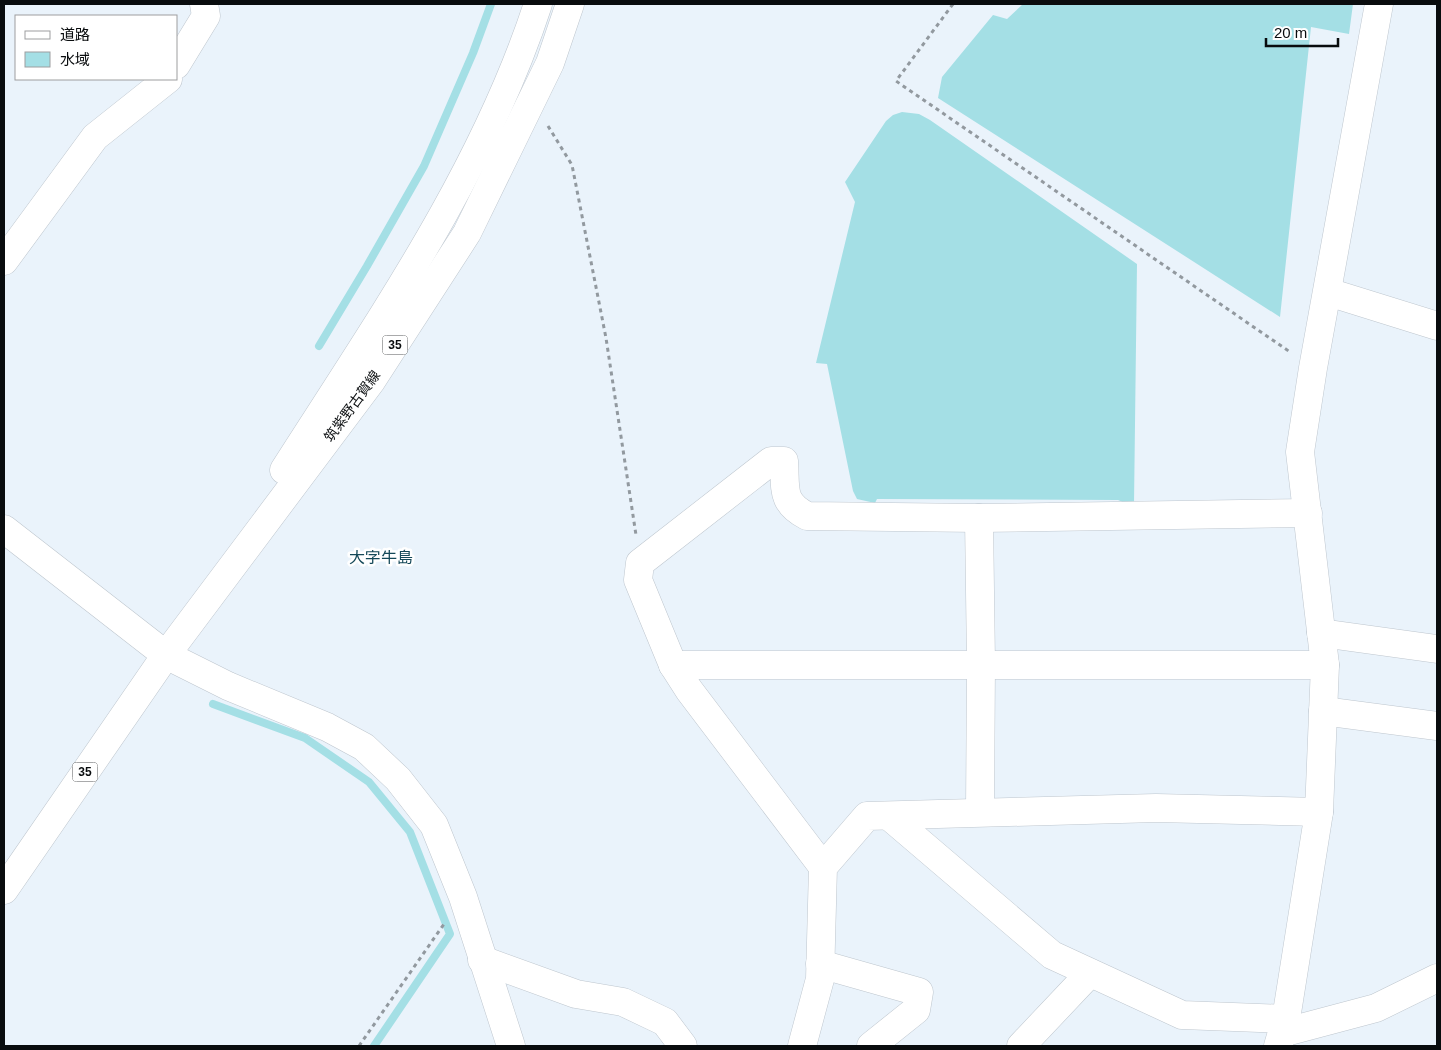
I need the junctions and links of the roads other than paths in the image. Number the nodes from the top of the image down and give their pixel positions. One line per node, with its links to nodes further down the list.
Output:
1 (204, 4): 5 (street)
2 (538, 4): 15 (street, 筑紫野古賀線 / 35)
3 (570, 4): 15 (street, 筑紫野古賀線 / 35)
4 (1379, 4): 8 (street)
5 (178, 62)
6 (167, 80): 7 (street)
7 (4, 261)
8 (1328, 292): 9 (street); 10 (street)
9 (1437, 326)
10 (1308, 513): 11 (street); 13 (street)
11 (979, 518): 16 (street); 17 (street)
12 (4, 529): 15 (street)
13 (1321, 633): 14 (street); 18 (street)
14 (1437, 649)
15 (166, 655): 25 (street, 筑紫野古賀線 / 35); 26 (street)
16 (981, 664): 17 (street); 18 (street); 21 (street)
17 (673, 665): 24 (street)
18 (1325, 665): 19 (street)
19 (1323, 711): 20 (street); 22 (street)
20 (1437, 726)
21 (980, 812): 22 (street); 23 (street)
22 (1319, 812): 30 (street)
23 (889, 816): 24 (street); 28 (street)
24 (824, 867): 27 (street)
25 (4, 890)
26 (482, 960): 32 (street); 33 (street)
27 (820, 964): 31 (street); 34 (street)
28 (1090, 973): 30 (street); 35 (street)
29 (1437, 978): 30 (street)
30 (1282, 1033)
31 (807, 1042)
32 (511, 1046)
33 (682, 1046)
34 (871, 1046)
35 (1021, 1046)

